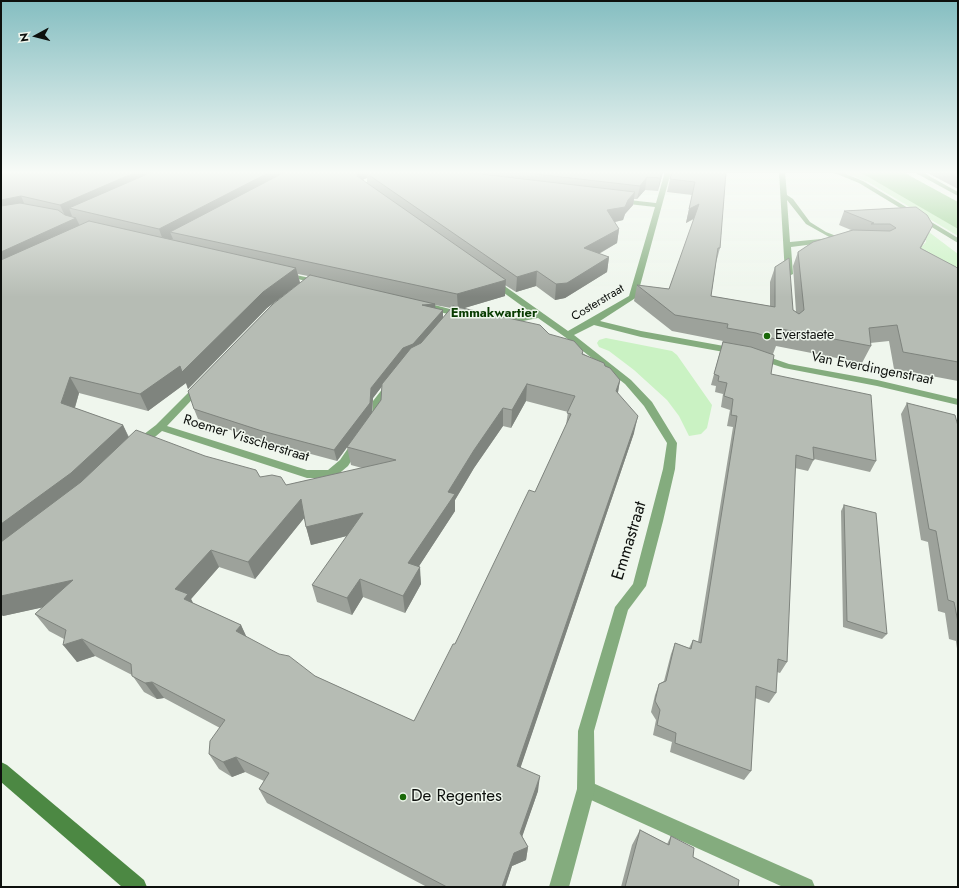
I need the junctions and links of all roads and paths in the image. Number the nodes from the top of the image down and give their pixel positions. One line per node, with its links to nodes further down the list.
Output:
1 (657, 213): 19 (street, Costerstraat)
2 (784, 213): 8 (street)
3 (801, 213): 5 (street)
4 (913, 213): 6 (street)
5 (841, 241): 7 (street); 8 (street)
6 (958, 241)
7 (854, 242)
8 (787, 245): 11 (street)
9 (273, 271): 12 (street)
10 (488, 278): 15 (street)
11 (789, 282)
12 (330, 284)
13 (413, 303): 14 (street)
14 (455, 313): 16 (street); 17 (street)
15 (538, 315): 18 (street); 20 (street)
16 (468, 316)
17 (448, 322)
18 (494, 322)
19 (593, 322): 20 (street, Costerstraat); 23 (street, Van Everdingenstraat)
20 (568, 335): 27 (street, Emmastraat)
21 (207, 378): 24 (street)
22 (395, 378): 24 (street, Roemer Visscherstraat)
23 (958, 402)
24 (160, 427): 25 (street)
25 (129, 453)
26 (1, 771): 28 (main road)
27 (586, 789): 29 (street, Emmastraat); 30 (street)
28 (137, 887)
29 (560, 887)
30 (805, 887)

